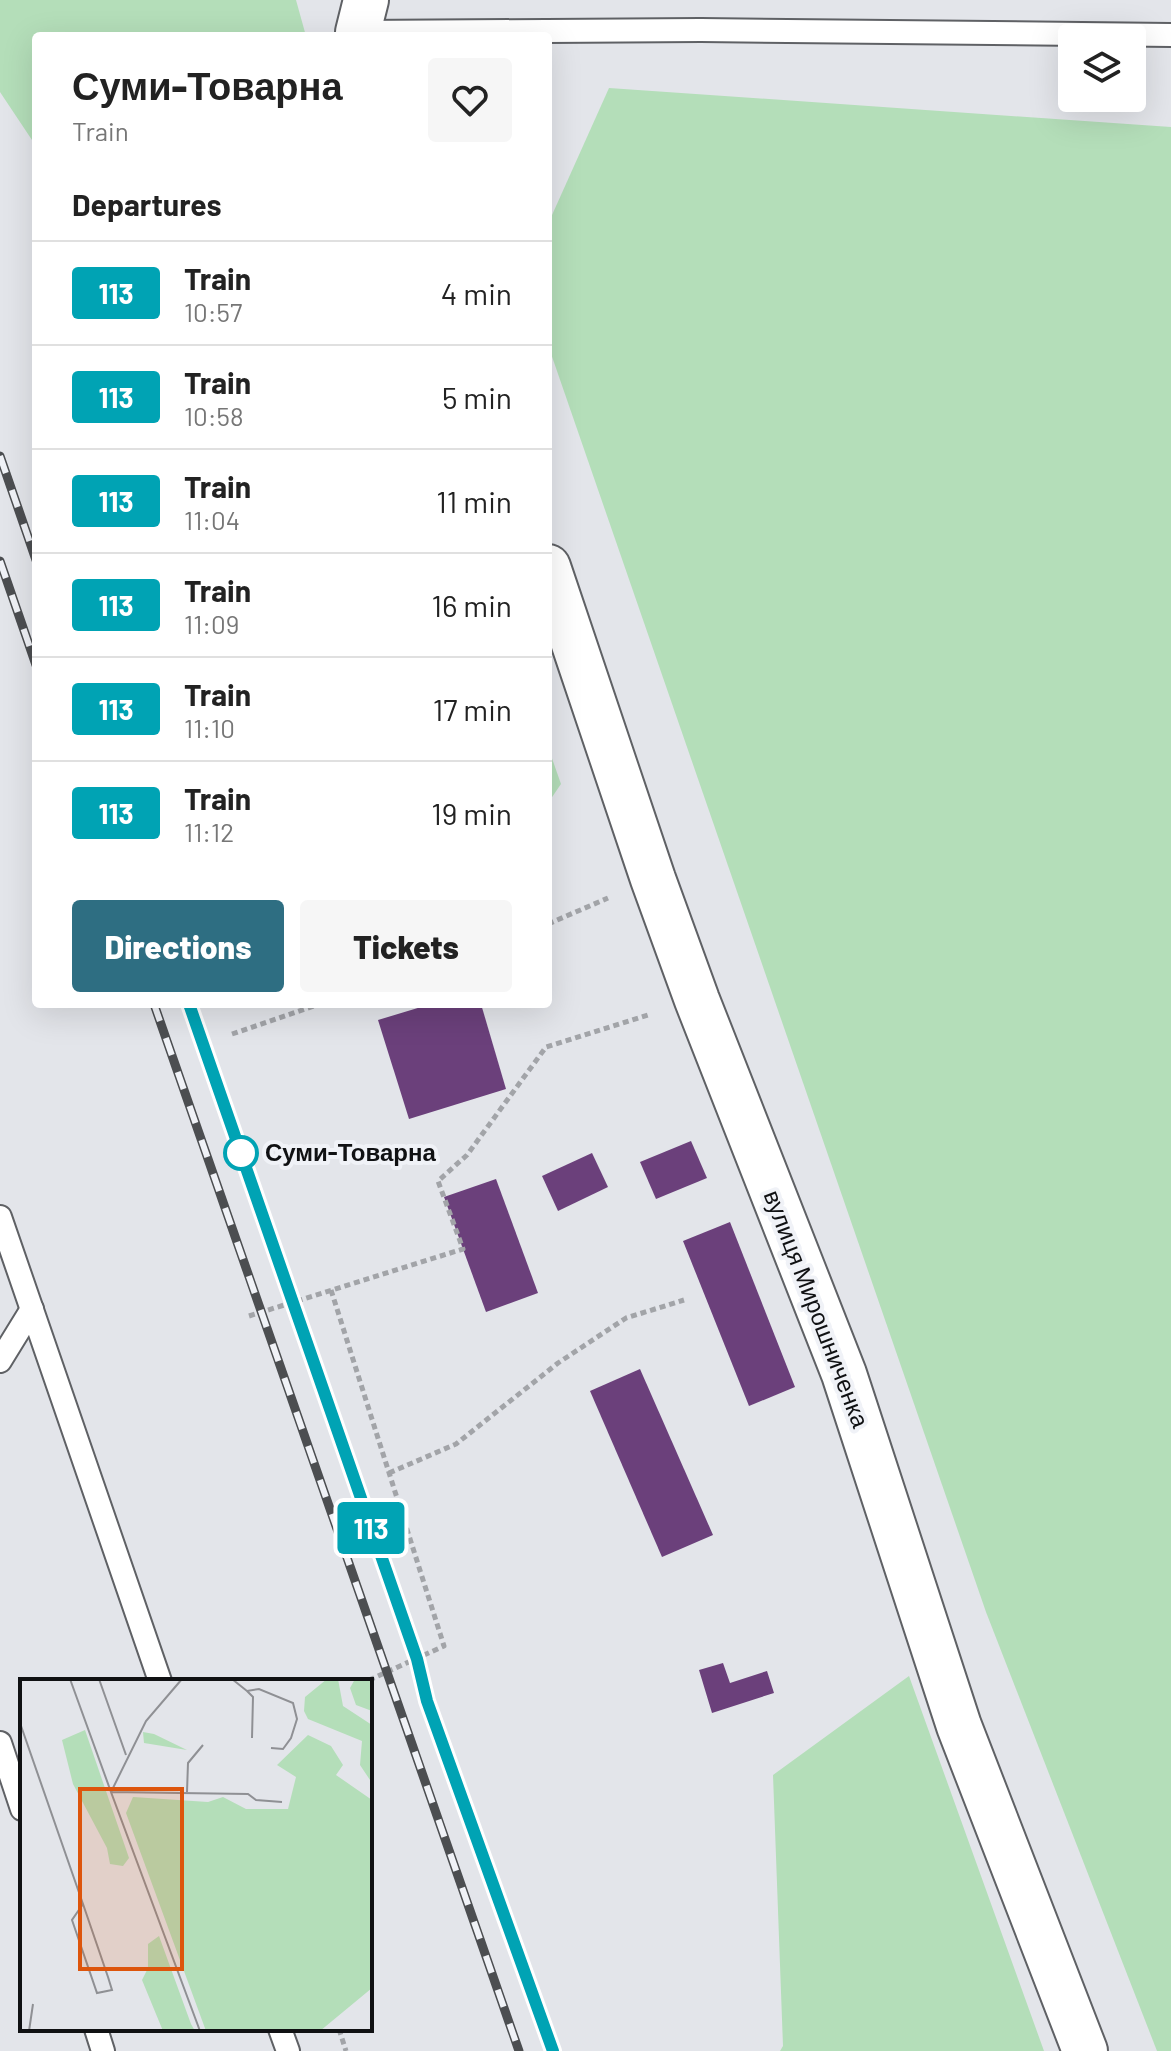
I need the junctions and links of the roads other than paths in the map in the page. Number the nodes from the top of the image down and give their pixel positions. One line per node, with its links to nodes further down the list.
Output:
1 (357, 17): 2 (lane)
2 (1171, 35)
3 (552, 579): 14 (street, вулиця Мирошниченка)
4 (0, 1217): 5 (lane)
5 (32, 1309): 6 (lane); 7 (lane)
6 (0, 1361)
7 (159, 1679)
8 (0, 1743): 9 (lane)
9 (20, 1803)
10 (97, 2031): 12 (lane)
11 (281, 2031): 13 (lane)
12 (103, 2051)
13 (288, 2051)
14 (1085, 2051)

